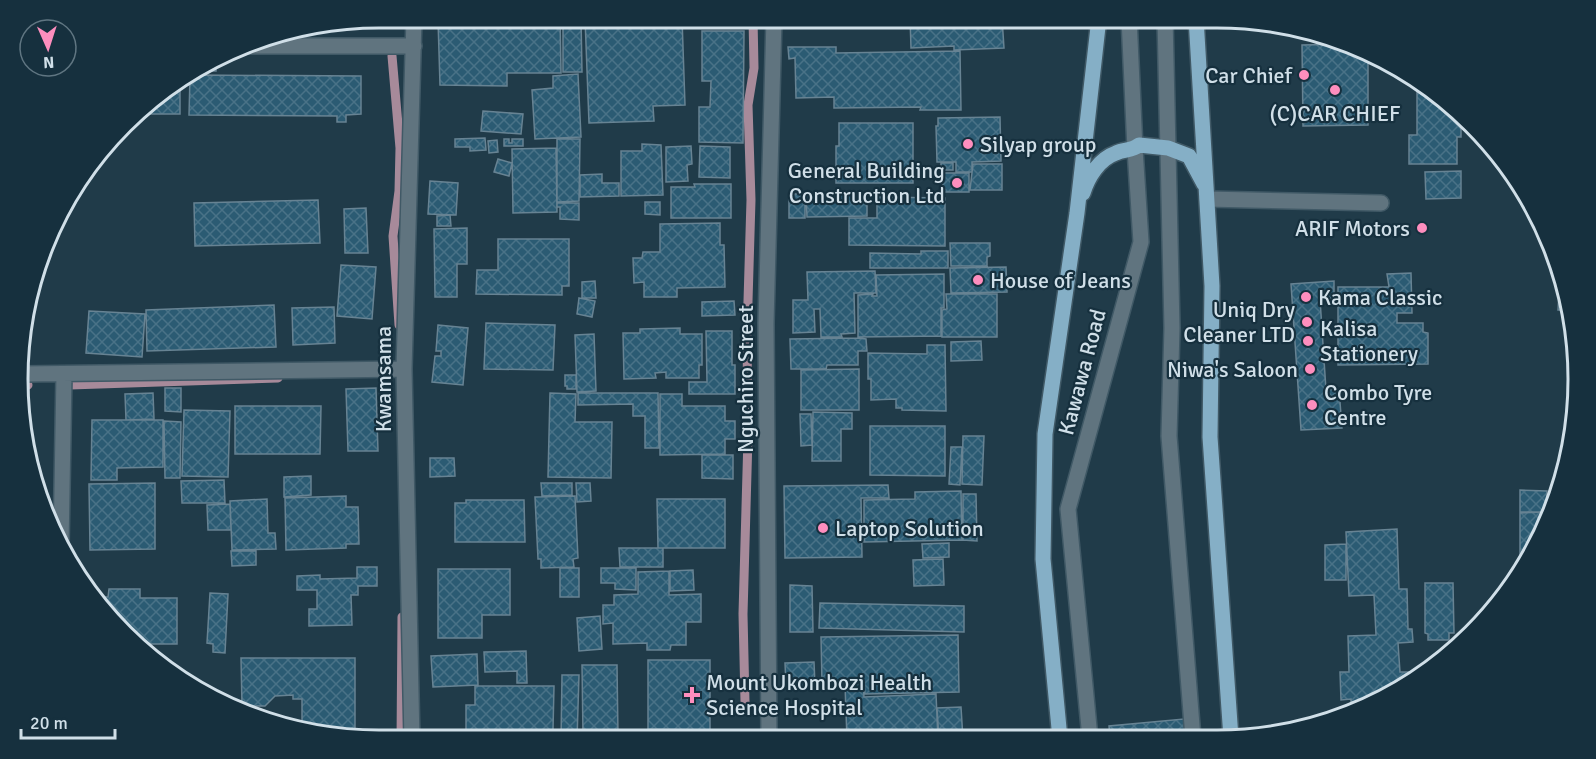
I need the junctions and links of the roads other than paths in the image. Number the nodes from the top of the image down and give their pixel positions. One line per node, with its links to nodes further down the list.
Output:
1 (414, 28): 8 (street, Kwamsama)
2 (774, 28): 19 (street, Nguchiro Street)
3 (1098, 28): 13 (main road, Kawawa Road)
4 (1129, 28): 10 (street, Kawawa Road)
5 (1165, 28): 9 (street)
6 (1197, 28): 11 (main road)
7 (270, 46): 8 (street)
8 (414, 46): 14 (street, Kwamsama)
9 (1168, 148): 10 (main road); 11 (main road); 22 (street)
10 (1135, 149): 13 (main road); 21 (street, Kawawa Road)
11 (1207, 194): 12 (street); 23 (main road)
12 (1381, 203)
13 (1077, 213): 20 (main road, Kawawa Road)
14 (404, 369): 16 (street); 18 (street, Kwamsama)
15 (28, 374): 16 (street)
16 (64, 374): 17 (street)
17 (61, 527)
18 (412, 730)
19 (769, 730)
20 (1059, 730)
21 (1089, 730)
22 (1192, 730)
23 (1230, 730)

